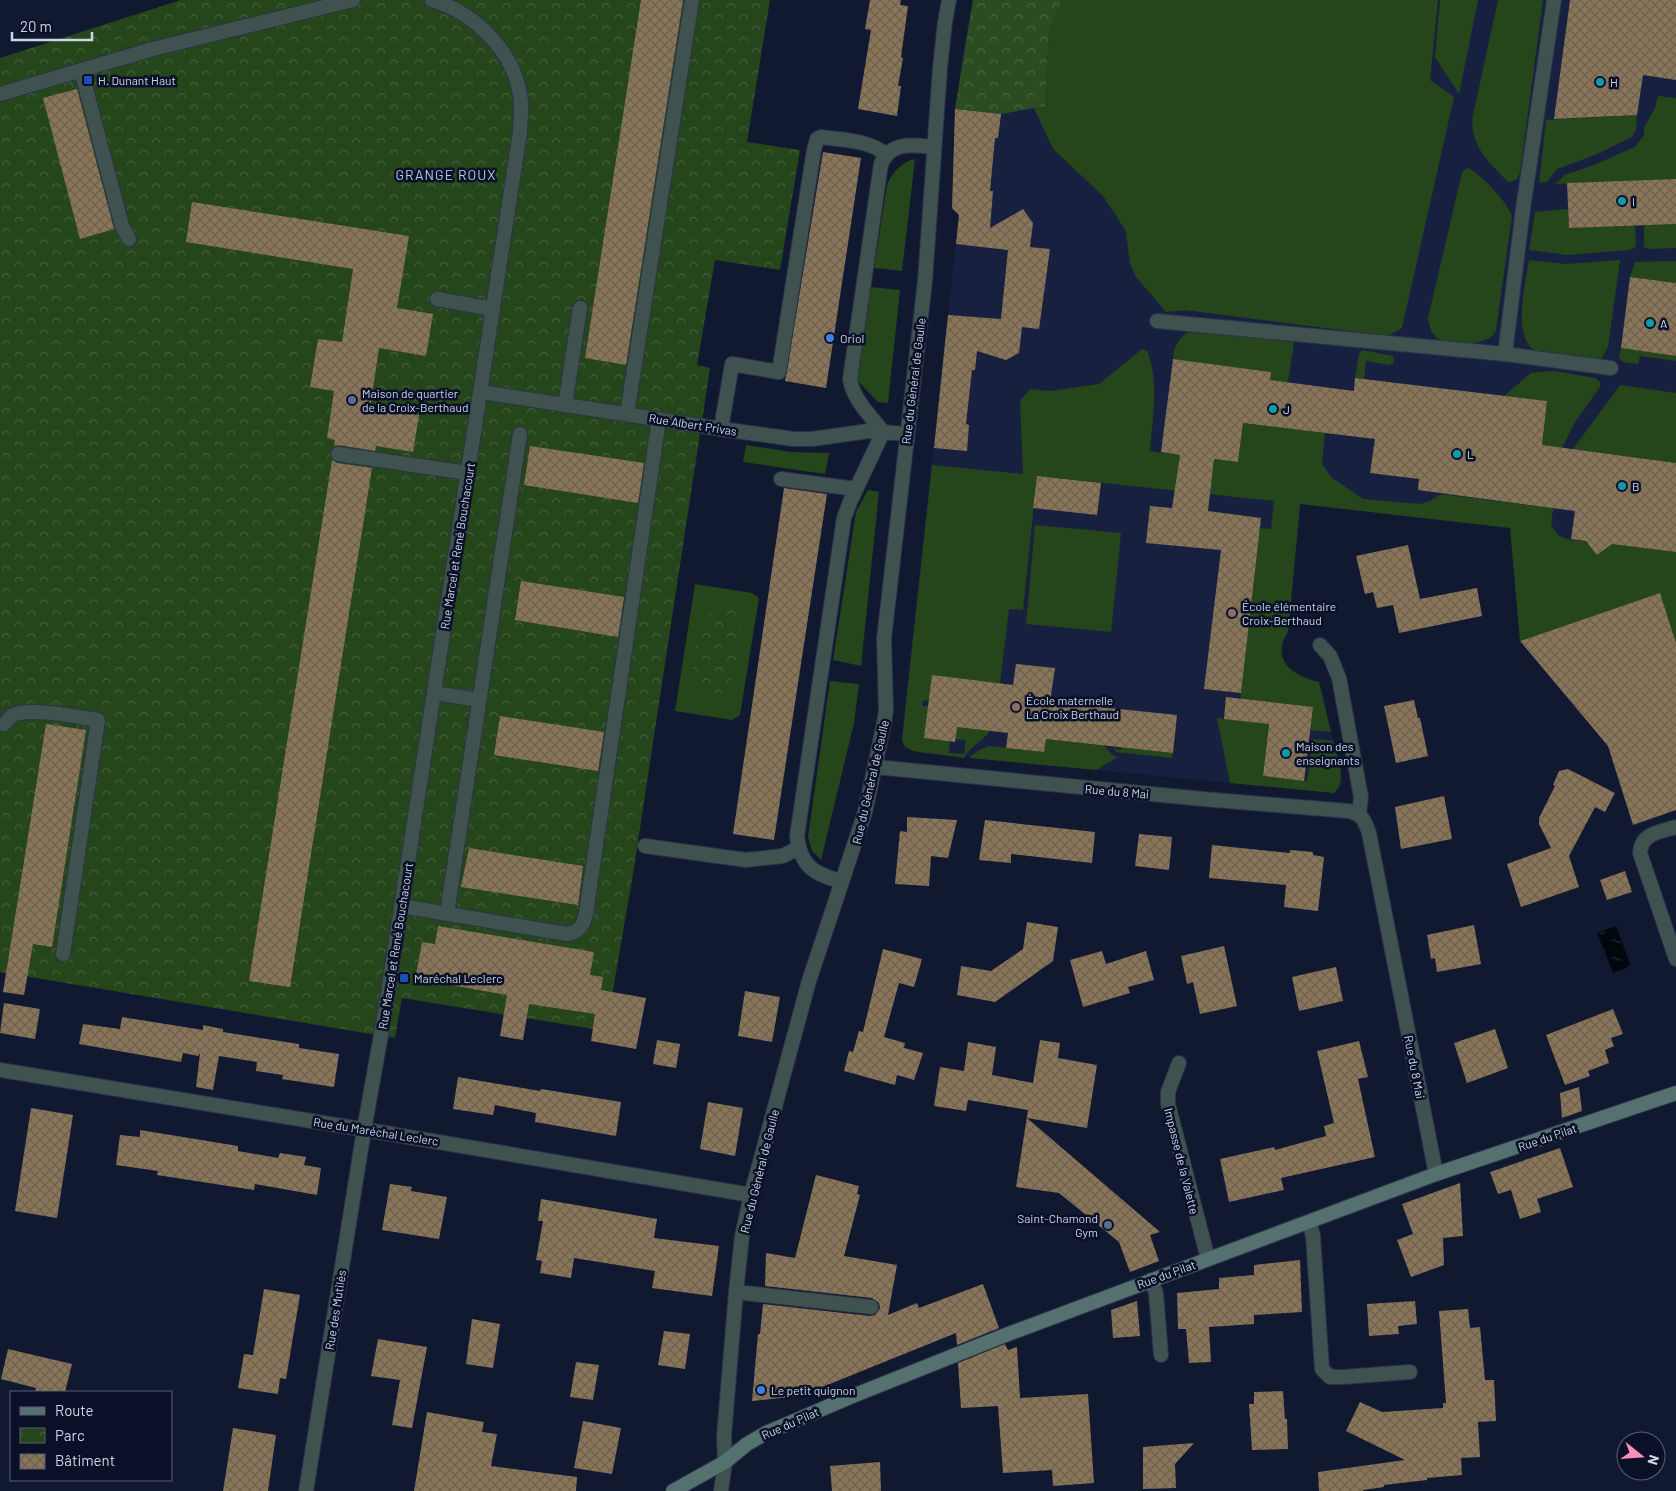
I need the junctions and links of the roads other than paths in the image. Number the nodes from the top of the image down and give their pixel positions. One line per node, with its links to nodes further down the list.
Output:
1 (353, 0): 7 (street)
2 (432, 0): 6 (street, Rue Marcel et René Bouchacourt)
3 (692, 0): 20 (street)
4 (949, 0): 9 (street, Rue du Général de Gaulle)
5 (1554, 0): 16 (street)
6 (448, 2): 14 (street, Rue Marcel et René Bouchacourt)
7 (81, 70): 8 (street); 11 (street)
8 (0, 94)
9 (934, 147): 10 (street); 25 (street, Rue du Général de Gaulle)
10 (885, 154): 22 (street); 23 (street)
11 (129, 239)
12 (437, 299): 14 (street)
13 (580, 308): 19 (street)
14 (493, 309): 18 (street, Rue Marcel et René Bouchacourt)
15 (1157, 321): 16 (street)
16 (1505, 354): 17 (street)
17 (1611, 368)
18 (480, 392): 19 (street, Rue Albert Privas); 27 (street, Rue Marcel et René Bouchacourt)
19 (565, 405): 20 (street, Rue Albert Privas)
20 (627, 414): 21 (street, Rue Albert Privas)
21 (659, 419): 22 (street, Rue Albert Privas); 42 (street)
22 (721, 429): 23 (street, Rue Albert Privas)
23 (883, 432): 25 (street, Rue Albert Privas); 29 (street)
24 (520, 434): 32 (street)
25 (907, 434): 35 (street, Rue du Général de Gaulle)
26 (338, 454): 27 (street)
27 (468, 473): 31 (street, Rue Marcel et René Bouchacourt)
28 (781, 479): 29 (street)
29 (856, 489): 39 (street)
30 (1320, 645): 36 (street, Rue du 8 Mai)
31 (434, 692): 32 (street); 41 (street, Rue Marcel et René Bouchacourt)
32 (479, 700): 42 (street)
33 (0, 710): 34 (street)
34 (2, 726): 43 (street)
35 (876, 767): 36 (street, Rue du 8 Mai); 40 (street, Rue du Général de Gaulle)
36 (1359, 814): 49 (street, Rue du 8 Mai)
37 (1676, 827): 44 (street)
38 (645, 846): 39 (street)
39 (798, 848): 40 (street)
40 (842, 882): 50 (street, Rue du Général de Gaulle)
41 (400, 906): 42 (street); 48 (street, Rue Marcel et René Bouchacourt)
42 (447, 914)
43 (63, 954)
44 (1676, 959)
45 (1179, 1063): 52 (street, Impasse de la Valette)
46 (0, 1070): 48 (street, Rue du Maréchal Leclerc)
47 (1676, 1093): 49 (main road, Rue du Pilat)
48 (364, 1130): 50 (street, Rue du Maréchal Leclerc); 59 (street, Rue des Mutilés)
49 (1436, 1174): 51 (main road, Rue du Pilat)
50 (751, 1195): 54 (street, Rue du Général de Gaulle)
51 (1308, 1222): 52 (main road, Rue du Pilat); 57 (street)
52 (1208, 1259): 53 (main road, Rue du Pilat)
53 (1151, 1280): 56 (street); 58 (main road, Rue du Pilat)
54 (736, 1292): 55 (street); 58 (street, Rue du Général de Gaulle)
55 (870, 1307)
56 (1161, 1355)
57 (1410, 1372)
58 (725, 1462): 60 (main road, Rue du Pilat); 61 (street, Rue du Général de Gaulle)
59 (306, 1491)
60 (673, 1491)
61 (721, 1491)

